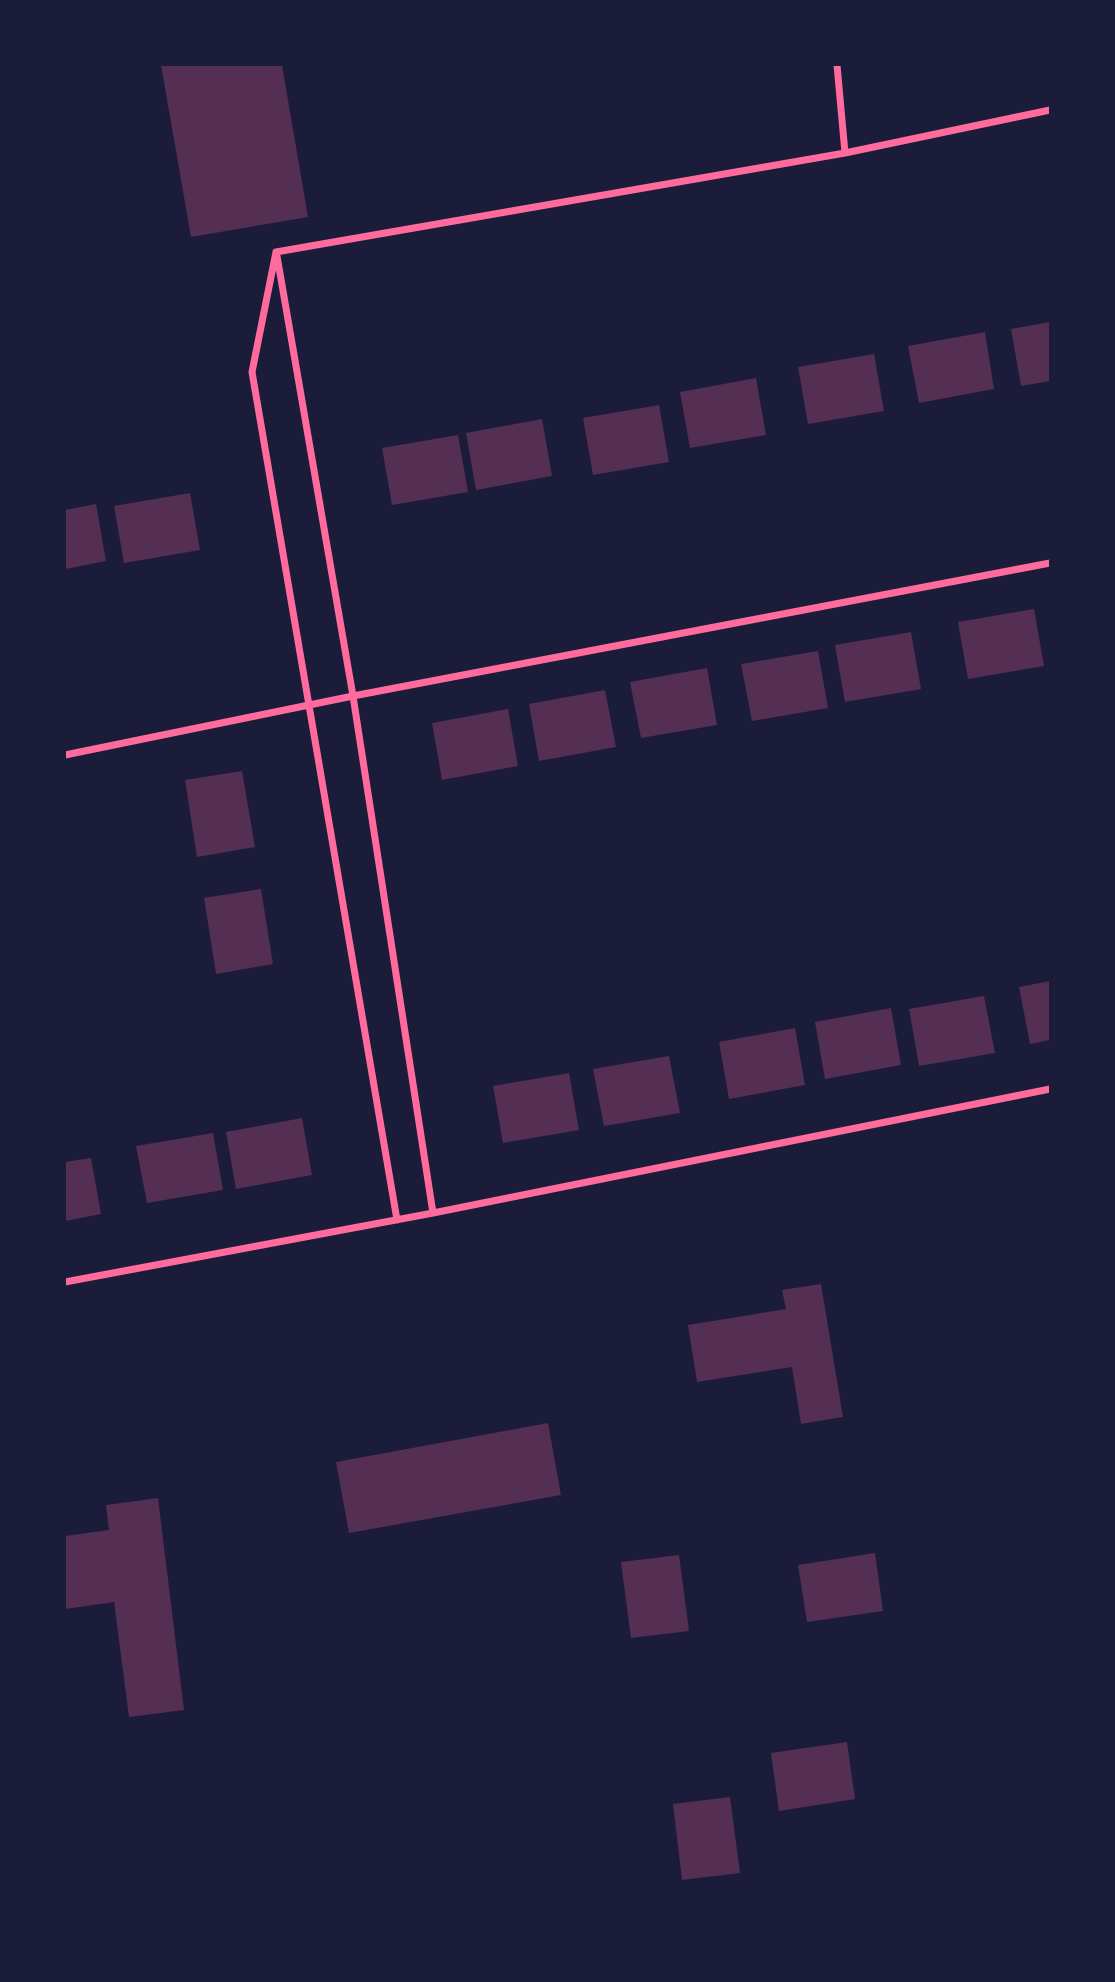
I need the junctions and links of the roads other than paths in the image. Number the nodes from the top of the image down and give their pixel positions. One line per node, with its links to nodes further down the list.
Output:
1 (837, 65): 3 (street)
2 (1050, 110): 3 (street)
3 (845, 153): 4 (street)
4 (276, 252): 6 (street); 7 (street)
5 (1050, 564): 6 (street)
6 (353, 696): 7 (street); 10 (street)
7 (309, 705): 8 (street); 11 (street)
8 (65, 755)
9 (1050, 1089): 10 (street)
10 (433, 1213): 11 (street)
11 (397, 1220): 12 (street)
12 (65, 1282)

